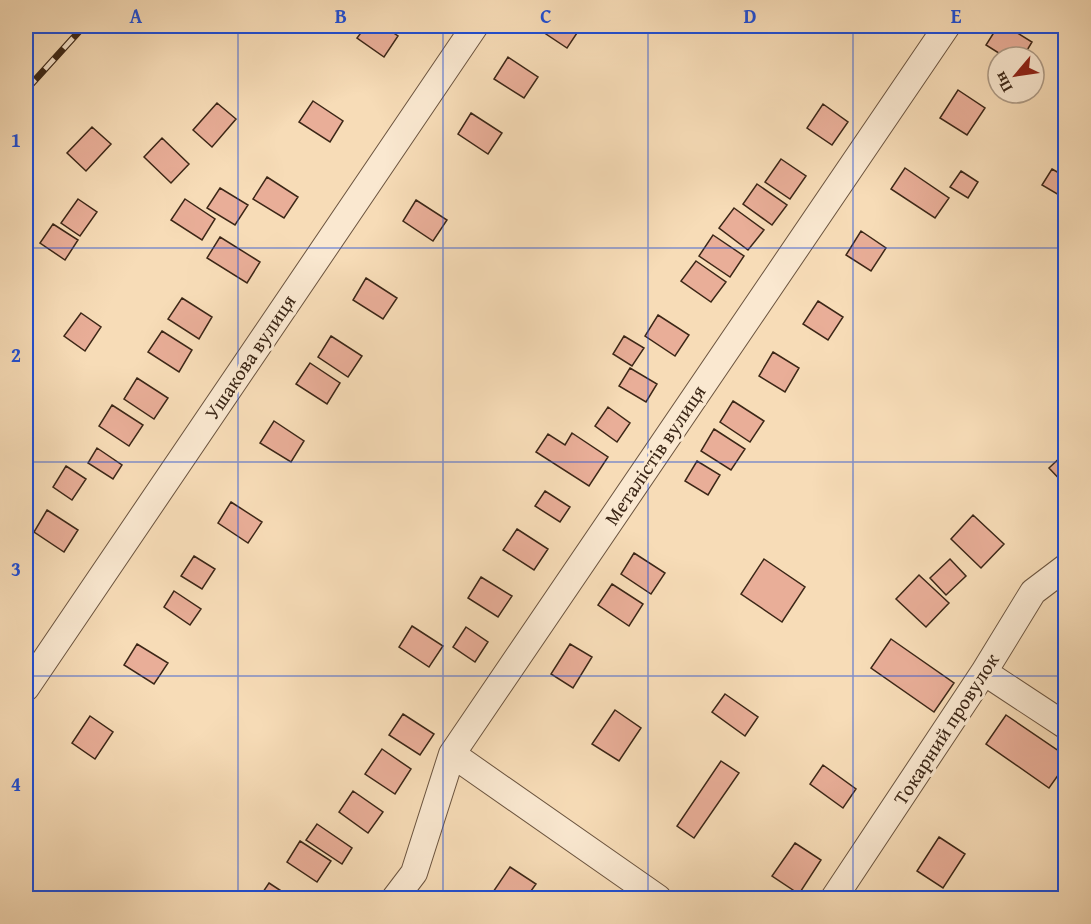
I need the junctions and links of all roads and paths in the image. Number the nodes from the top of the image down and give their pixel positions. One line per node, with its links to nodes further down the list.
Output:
1 (475, 26): 5 (street, Ушакова вулиця)
2 (947, 26): 7 (street, Металістів вулиця)
3 (1065, 567): 4 (street, Токарний провулок)
4 (984, 672): 6 (street); 10 (street, Токарний провулок)
5 (26, 688)
6 (1065, 726)
7 (452, 754): 8 (street, Металістів вулиця); 9 (street)
8 (395, 898)
9 (658, 898)
10 (834, 898)

